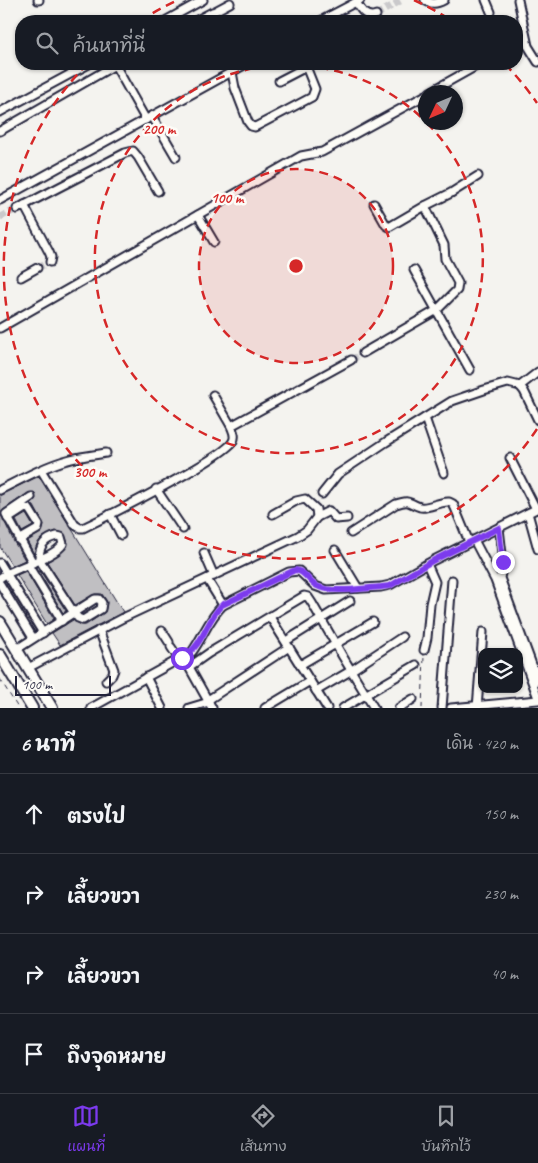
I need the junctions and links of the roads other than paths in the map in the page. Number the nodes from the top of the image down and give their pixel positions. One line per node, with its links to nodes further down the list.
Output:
1 (203, 0): 9 (street)
2 (425, 0): 3 (street)
3 (444, 0)
4 (486, 0): 8 (street)
5 (518, 0): 13 (street)
6 (233, 1): 10 (street)
7 (358, 1): 11 (street); 12 (street)
8 (491, 12)
9 (176, 15)
10 (208, 15)
11 (331, 15)
12 (366, 15)
13 (521, 15)
14 (523, 23): 15 (street)
15 (538, 62)
16 (78, 70): 27 (street)
17 (106, 70): 29 (street)
18 (120, 70): 28 (street)
19 (236, 70): 23 (street)
20 (297, 70): 24 (street)
21 (307, 70): 23 (street)
22 (469, 70): 25 (street)
23 (232, 72): 28 (street)
24 (278, 80)
25 (442, 85)
26 (418, 99): 38 (street)
27 (0, 112)
28 (149, 118): 30 (street); 33 (street)
29 (0, 131)
30 (176, 156)
31 (478, 176): 36 (street)
32 (158, 192): 35 (street)
33 (0, 200)
34 (374, 204): 36 (street)
35 (24, 205): 37 (street); 40 (street)
36 (425, 206): 44 (street)
37 (17, 208)
38 (198, 215): 39 (street); 45 (street)
39 (214, 242)
40 (50, 262)
41 (37, 268): 43 (street)
42 (414, 270): 44 (street)
43 (20, 276)
44 (437, 310): 46 (street); 48 (street)
45 (0, 328)
46 (363, 353)
47 (351, 360): 54 (street)
48 (470, 370)
49 (538, 372): 50 (street)
50 (520, 386): 52 (street); 53 (street)
51 (213, 395): 54 (street)
52 (425, 418): 58 (street); 61 (street)
53 (538, 420)
54 (231, 426): 59 (street)
55 (106, 453): 57 (street)
56 (510, 458): 63 (street)
57 (41, 470): 60 (street); 65 (street)
58 (444, 473)
59 (156, 489): 65 (street); 72 (street)
60 (0, 490)
61 (322, 494)
62 (31, 497): 69 (street)
63 (537, 508): 64 (street)
64 (528, 513): 70 (street); 71 (street)
65 (110, 514): 74 (street)
66 (272, 514): 67 (street)
67 (317, 517): 68 (street); 84 (street)
68 (346, 518)
69 (8, 520): 75 (street); 75 (street)
70 (535, 524): 77 (street)
71 (499, 528): 76 (street); 114 (street)
72 (183, 529)
73 (351, 533): 76 (street)
74 (121, 535)
75 (19, 540): 80 (street)
76 (471, 541): 82 (street); 117 (street)
77 (538, 549)
78 (335, 550): 87 (street)
79 (204, 553): 84 (street)
80 (33, 562): 83 (street); 92 (street); 92 (street)
81 (0, 563): 83 (street)
82 (426, 564): 87 (street); 104 (street)
83 (3, 576): 96 (street)
84 (210, 577): 89 (street); 95 (street)
85 (452, 580): 132 (street)
86 (0, 584): 100 (street)
87 (358, 588): 89 (street)
88 (350, 601): 91 (street)
89 (222, 605): 106 (street)
90 (270, 616): 91 (street); 101 (street); 119 (street)
91 (321, 619): 101 (street); 102 (street)
92 (62, 621): 96 (street)
93 (0, 622): 103 (highway)
94 (373, 622): 102 (street)
95 (99, 630): 109 (street); 112 (street)
96 (43, 632): 100 (street)
97 (162, 632): 106 (street)
98 (483, 632): 121 (street)
99 (402, 637): 110 (street)
100 (33, 638): 103 (street)
101 (288, 644): 107 (street); 119 (street)
102 (335, 644): 107 (street); 110 (street)
103 (17, 649): 109 (highway)
104 (424, 650)
105 (0, 655): 122 (highway)
106 (179, 659): 111 (street)
107 (300, 665): 113 (street)
108 (416, 665): 116 (street)
109 (28, 668): 123 (highway)
110 (352, 670): 115 (street); 116 (street)
111 (146, 677): 124 (street); 125 (street)
112 (106, 681)
113 (310, 681): 115 (street); 127 (street)
114 (538, 681)
115 (316, 691): 128 (street)
116 (366, 694): 129 (street); 130 (street)
117 (538, 699): 120 (street)
118 (413, 700): 131 (street)
119 (209, 703): 126 (street)
120 (512, 705): 121 (street)
121 (477, 707): 133 (street)
122 (32, 708)
123 (52, 708)
124 (91, 708)
125 (162, 708)
126 (189, 708)
127 (265, 708)
128 (327, 708)
129 (344, 708)
130 (374, 708)
131 (399, 708)
132 (442, 708)
133 (451, 708)

